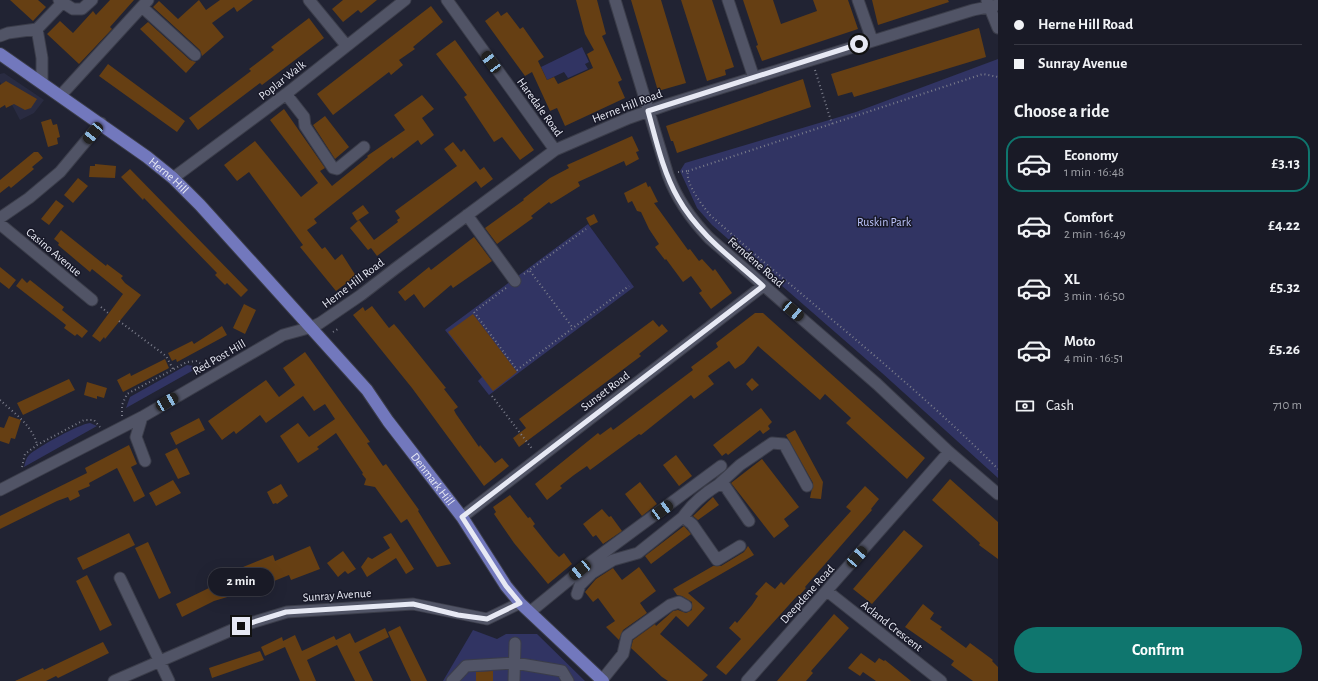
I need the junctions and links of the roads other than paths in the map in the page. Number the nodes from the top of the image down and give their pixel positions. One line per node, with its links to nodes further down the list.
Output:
1 (92, 0): 8 (street)
2 (309, 0): 15 (street)
3 (405, 0): 15 (street, Poplar Walk)
4 (447, 0): 25 (street, Haredale Road)
5 (615, 0): 22 (street, Ferndene Road)
6 (728, 0): 18 (street)
7 (858, 0): 14 (street)
8 (61, 1): 12 (street)
9 (145, 4): 16 (street); 21 (street)
10 (992, 4): 11 (street); 14 (street, Herne Hill Road)
11 (998, 28)
12 (36, 29): 13 (street); 19 (street)
13 (0, 36)
14 (872, 40): 18 (street, Herne Hill Road)
15 (346, 45): 20 (street, Poplar Walk)
16 (195, 55)
17 (1, 57): 19 (main road, Herne Hill)
18 (754, 78): 22 (street, Herne Hill Road)
19 (42, 83): 21 (main road, Herne Hill)
20 (286, 94): 24 (street); 26 (street, Poplar Walk)
21 (61, 95): 23 (main road, Herne Hill)
22 (648, 111): 25 (street, Herne Hill Road); 31 (street, Ferndene Road)
23 (101, 123): 26 (main road, Herne Hill); 28 (street)
24 (364, 147)
25 (556, 150): 27 (street, Herne Hill Road)
26 (173, 178): 33 (main road, Herne Hill)
27 (467, 215): 30 (street); 33 (street, Herne Hill Road)
28 (0, 218)
29 (0, 224): 32 (street, Casino Avenue)
30 (515, 281)
31 (763, 286): 35 (street, Ferndene Road); 42 (street, Sunset Road)
32 (92, 300)
33 (312, 327): 34 (street, Red Post Hill); 42 (main road, Denmark Hill)
34 (142, 416): 36 (street); 40 (street, Red Post Hill)
35 (949, 452): 41 (street, Ferndene Road); 47 (street, Deepdene Road)
36 (145, 461)
37 (721, 466): 51 (street)
38 (718, 484): 39 (street); 43 (street); 44 (street)
39 (807, 486)
40 (0, 490)
41 (998, 494)
42 (462, 517): 49 (main road, Denmark Hill)
43 (683, 517): 45 (street); 48 (street)
44 (749, 521)
45 (740, 546)
46 (120, 578): 53 (street)
47 (827, 591): 61 (street, Deepdene Road); 62 (street, Acland Crescent)
48 (577, 594)
49 (520, 603): 51 (main road, Denmark Hill); 53 (street, Sunray Avenue)
50 (686, 606): 55 (street)
51 (530, 612): 55 (main road, Denmark Hill)
52 (515, 643): 54 (street)
53 (160, 662): 56 (street, Sunray Avenue); 57 (street)
54 (515, 663): 58 (street); 59 (street); 60 (street)
55 (602, 680)
56 (114, 681)
57 (169, 681)
58 (452, 681)
59 (514, 681)
60 (568, 681)
61 (747, 681)
62 (941, 681)

